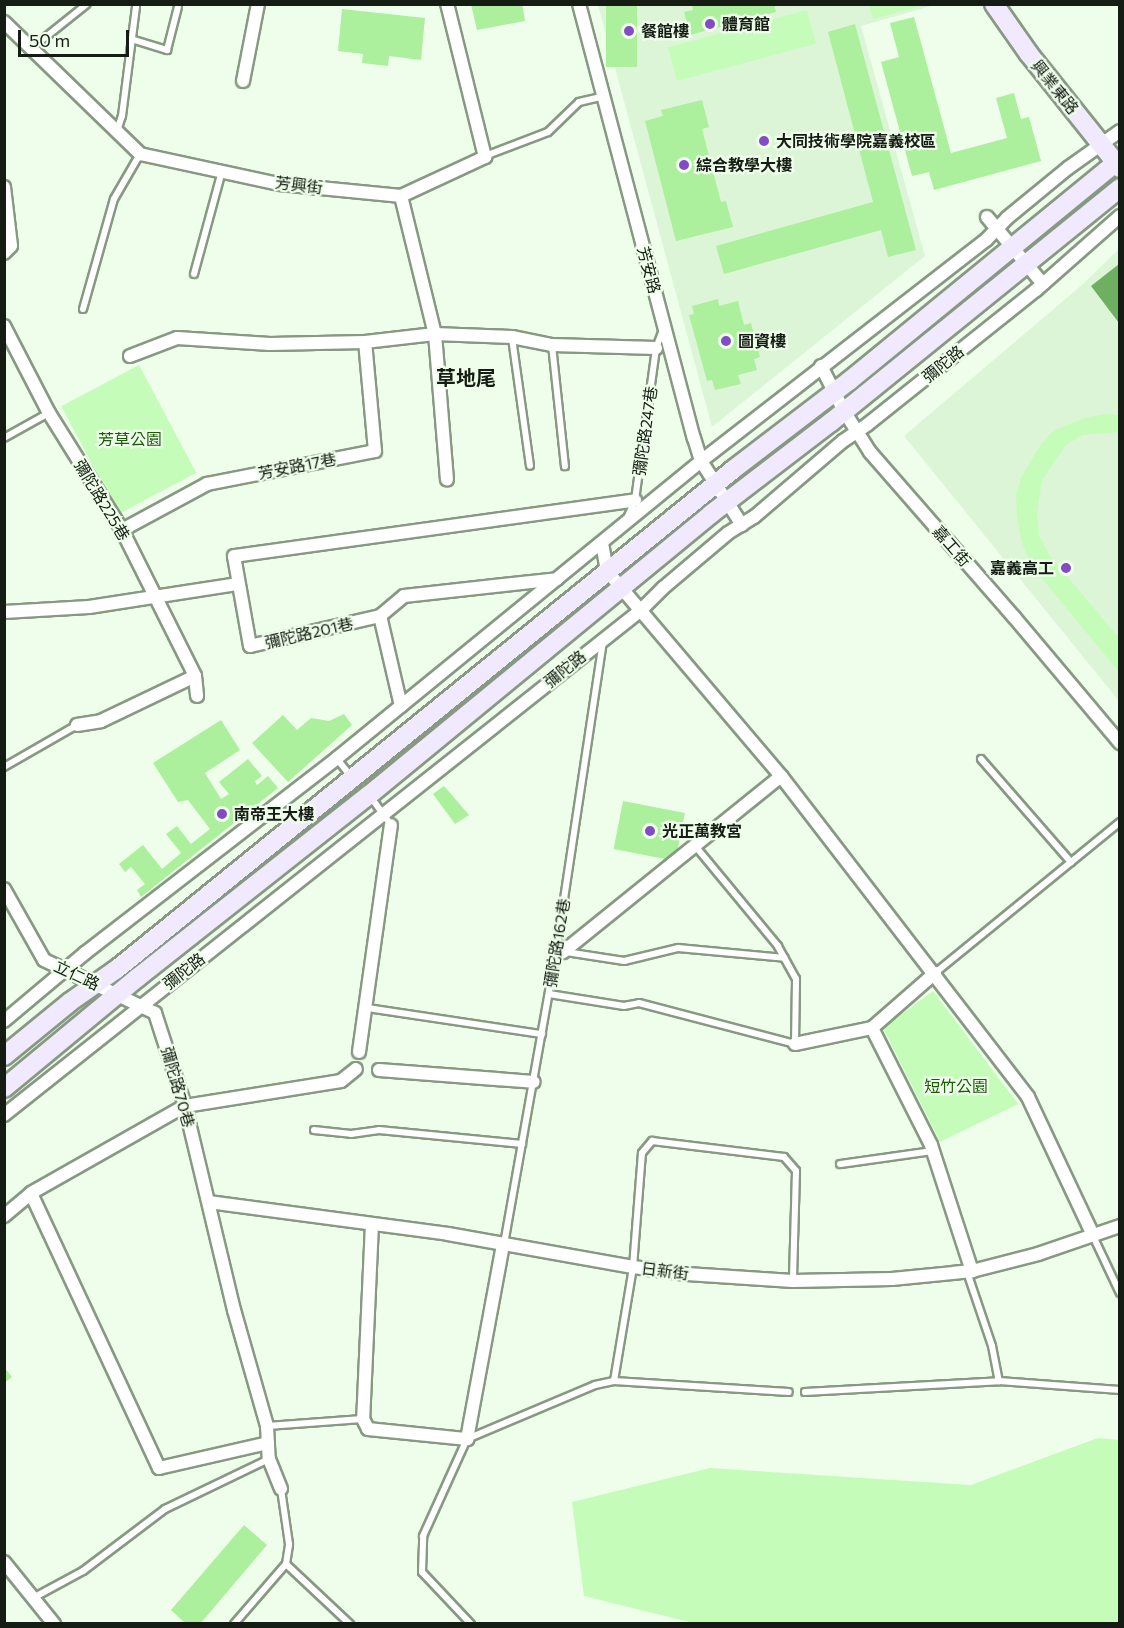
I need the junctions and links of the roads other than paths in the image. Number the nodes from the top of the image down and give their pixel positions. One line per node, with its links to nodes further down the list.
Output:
1 (87, 4): 10 (lane)
2 (258, 4): 11 (street)
3 (447, 4): 17 (street)
4 (579, 4): 12 (street, 芳安路)
5 (994, 4): 15 (street, 興業東路)
6 (136, 7): 9 (lane)
7 (178, 7): 9 (lane)
8 (4, 22): 10 (street)
9 (131, 39): 13 (lane)
10 (32, 48): 13 (street)
11 (243, 81)
12 (604, 96): 17 (lane); 33 (street, 芳安路)
13 (117, 131): 16 (street)
14 (1119, 131): 15 (street)
15 (1101, 144): 18 (street, 興業東路); 25 (street)
16 (140, 154): 19 (street, 芳興街); 31 (lane)
17 (485, 157): 22 (street)
18 (1118, 163): 26 (street)
19 (222, 171): 22 (street, 芳興街); 29 (lane)
20 (4, 187): 27 (street)
21 (1119, 188): 28 (street, 彌陀路)
22 (400, 196): 34 (street)
23 (1119, 216): 30 (street, 彌陀路)
24 (987, 217): 25 (street)
25 (997, 229): 26 (street); 40 (street)
26 (1012, 247): 28 (street); 41 (street)
27 (4, 253)
28 (1026, 263): 30 (street); 42 (street, 彌陀路)
29 (194, 274)
30 (1043, 284): 44 (street, 彌陀路)
31 (83, 309)
32 (4, 326): 43 (street, 彌陀路225巷)
33 (664, 327): 38 (lane, 彌陀路247巷); 46 (street, 芳安路)
34 (435, 334): 35 (street); 36 (street); 49 (street)
35 (512, 337): 37 (street); 47 (lane)
36 (365, 342): 39 (street); 54 (street, 芳安路17巷)
37 (552, 345): 38 (street); 48 (lane)
38 (656, 348): 51 (lane, 彌陀路247巷)
39 (130, 356)
40 (821, 366): 41 (street, 嘉工街); 46 (street)
41 (834, 392): 42 (street, 嘉工街); 50 (street)
42 (844, 411): 44 (street, 嘉工街); 52 (street, 彌陀路)
43 (49, 413): 45 (lane); 54 (street, 彌陀路225巷)
44 (856, 432): 53 (street, 彌陀路); 70 (street, 嘉工街)
45 (4, 438)
46 (701, 461): 50 (street, 芳安路); 55 (street)
47 (530, 466)
48 (565, 466)
49 (447, 480)
50 (716, 484): 52 (street, 芳安路); 57 (street)
51 (635, 500): 55 (lane, 彌陀路247巷); 59 (street)
52 (728, 501): 53 (street, 芳安路); 60 (street, 彌陀路)
53 (742, 525): 62 (street, 彌陀路)
54 (122, 530): 61 (street, 彌陀路225巷)
55 (617, 532): 56 (street)
56 (602, 543): 57 (street); 58 (street)
57 (607, 571): 60 (street); 75 (street)
58 (557, 579): 64 (street); 68 (street)
59 (238, 584): 61 (street); 64 (street, 彌陀路201巷)
60 (621, 588): 62 (street); 76 (street, 彌陀路)
61 (157, 598): 63 (street); 66 (street, 彌陀路225巷)
62 (640, 611): 65 (street, 彌陀路); 74 (street)
63 (4, 612)
64 (380, 616): 68 (street)
65 (603, 640): 77 (street, 彌陀路); 83 (lane, 彌陀路162巷)
66 (195, 676): 67 (street); 69 (street)
67 (197, 696)
68 (401, 706): 71 (street)
69 (77, 724): 73 (lane)
70 (1119, 743)
71 (337, 758): 75 (lane); 85 (street)
72 (981, 759): 81 (lane)
73 (4, 766)
74 (781, 776): 80 (street); 86 (street)
75 (352, 777): 87 (street)
76 (369, 795): 77 (lane); 89 (street, 彌陀路)
77 (383, 815): 79 (lane); 90 (street, 彌陀路)
78 (1119, 822): 81 (lane)
79 (391, 825): 91 (street)
80 (696, 847): 83 (street); 84 (lane)
81 (1071, 862): 86 (lane)
82 (4, 889): 85 (street, 立仁路)
83 (560, 952): 84 (lane); 88 (lane, 彌陀路162巷)
84 (785, 958): 95 (lane)
85 (65, 969): 87 (street, 立仁路); 92 (street)
86 (935, 973): 93 (street); 113 (street)
87 (97, 984): 89 (street, 立仁路); 97 (street)
88 (549, 994): 94 (lane, 彌陀路162巷); 95 (lane)
89 (117, 995): 90 (street, 彌陀路70巷); 101 (street, 彌陀路)
90 (140, 1006): 102 (street, 彌陀路70巷); 103 (street, 彌陀路)
91 (367, 1008): 94 (lane); 96 (street)
92 (4, 1021)
93 (872, 1028): 95 (street); 106 (street)
94 (542, 1034): 100 (lane, 彌陀路162巷)
95 (795, 1044)
96 (359, 1052)
97 (4, 1056)
98 (356, 1069): 102 (street)
99 (379, 1070): 100 (street)
100 (534, 1083): 105 (lane, 彌陀路162巷)
101 (4, 1088)
102 (185, 1106): 108 (street); 109 (street, 彌陀路70巷)
103 (4, 1115)
104 (314, 1130): 105 (lane)
105 (522, 1144): 114 (lane, 彌陀路162巷)
106 (933, 1151): 107 (lane); 116 (street)
107 (840, 1164)
108 (31, 1193): 110 (street); 127 (street)
109 (209, 1202): 111 (street, 日新街); 125 (street, 彌陀路70巷)
110 (4, 1216)
111 (372, 1224): 114 (street, 日新街); 124 (street)
112 (1119, 1226): 113 (street, 日新街)
113 (1093, 1235): 116 (street, 日新街); 118 (lane)
114 (503, 1244): 115 (street, 日新街); 126 (street)
115 (633, 1267): 117 (street, 日新街); 117 (lane); 119 (lane)
116 (970, 1271): 117 (street, 日新街); 120 (lane)
117 (794, 1281)
118 (1119, 1293)
119 (614, 1381): 122 (lane); 126 (lane)
120 (999, 1381): 121 (lane); 123 (lane)
121 (1119, 1390)
122 (789, 1392)
123 (805, 1392)
124 (363, 1419): 125 (lane); 126 (street)
125 (267, 1426): 127 (street, 彌陀路70巷)
126 (467, 1439): 136 (lane)
127 (268, 1443): 128 (street, 彌陀路70巷)
128 (269, 1459): 129 (street, 彌陀路70巷); 132 (lane)
129 (281, 1489): 131 (lane)
130 (4, 1562): 132 (street)
131 (286, 1564): 134 (lane); 135 (lane)
132 (33, 1598): 133 (street)
133 (54, 1623)
134 (234, 1623)
135 (350, 1623)
136 (471, 1623)

